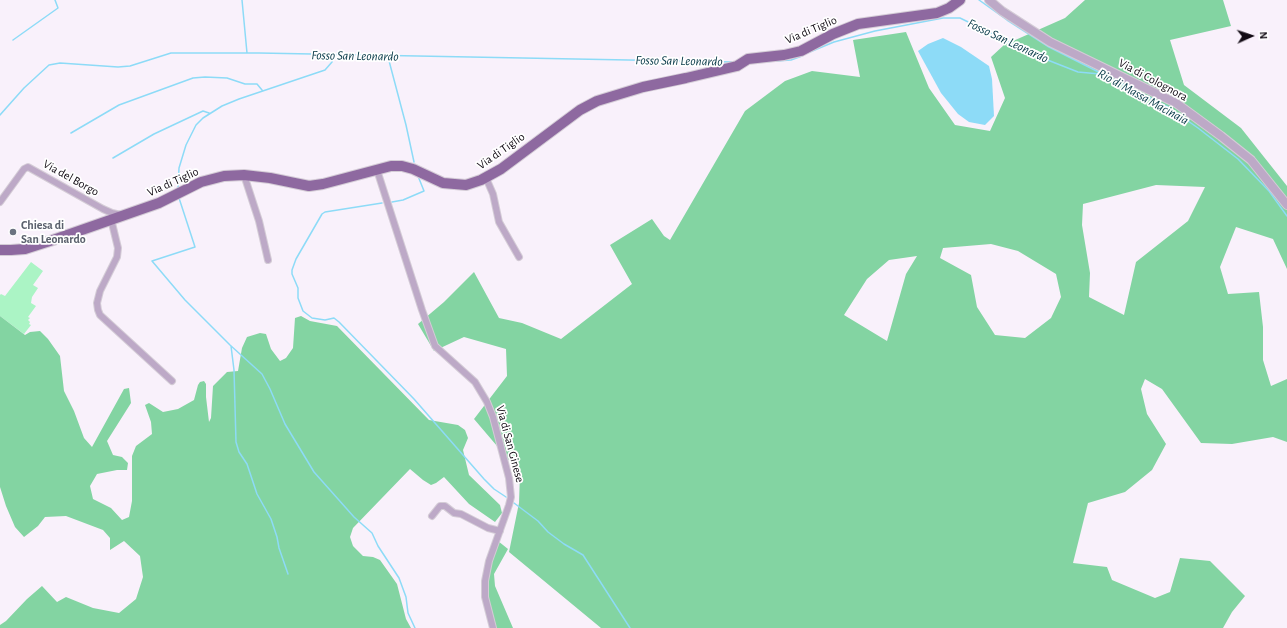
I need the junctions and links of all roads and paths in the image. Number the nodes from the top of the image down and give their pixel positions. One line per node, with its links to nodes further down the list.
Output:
1 (960, 0): 5 (main road, Via di Tiglio)
2 (989, 0): 7 (street, Via di Colognora)
3 (377, 170): 4 (main road, Via di Tiglio); 5 (main road, Via di Tiglio); 15 (street, Via di San Ginese)
4 (244, 175): 8 (main road, Via di Tiglio); 12 (street)
5 (486, 178): 11 (street)
6 (0, 202): 8 (street, Via del Borgo)
7 (1287, 205)
8 (123, 215): 9 (main road, Via di Tiglio)
9 (111, 219): 10 (main road, Via di Tiglio); 13 (street)
10 (0, 250)
11 (519, 257)
12 (268, 260)
13 (172, 381)
14 (432, 516): 15 (street)
15 (500, 531): 16 (street, Via di San Ginese)
16 (493, 628)

